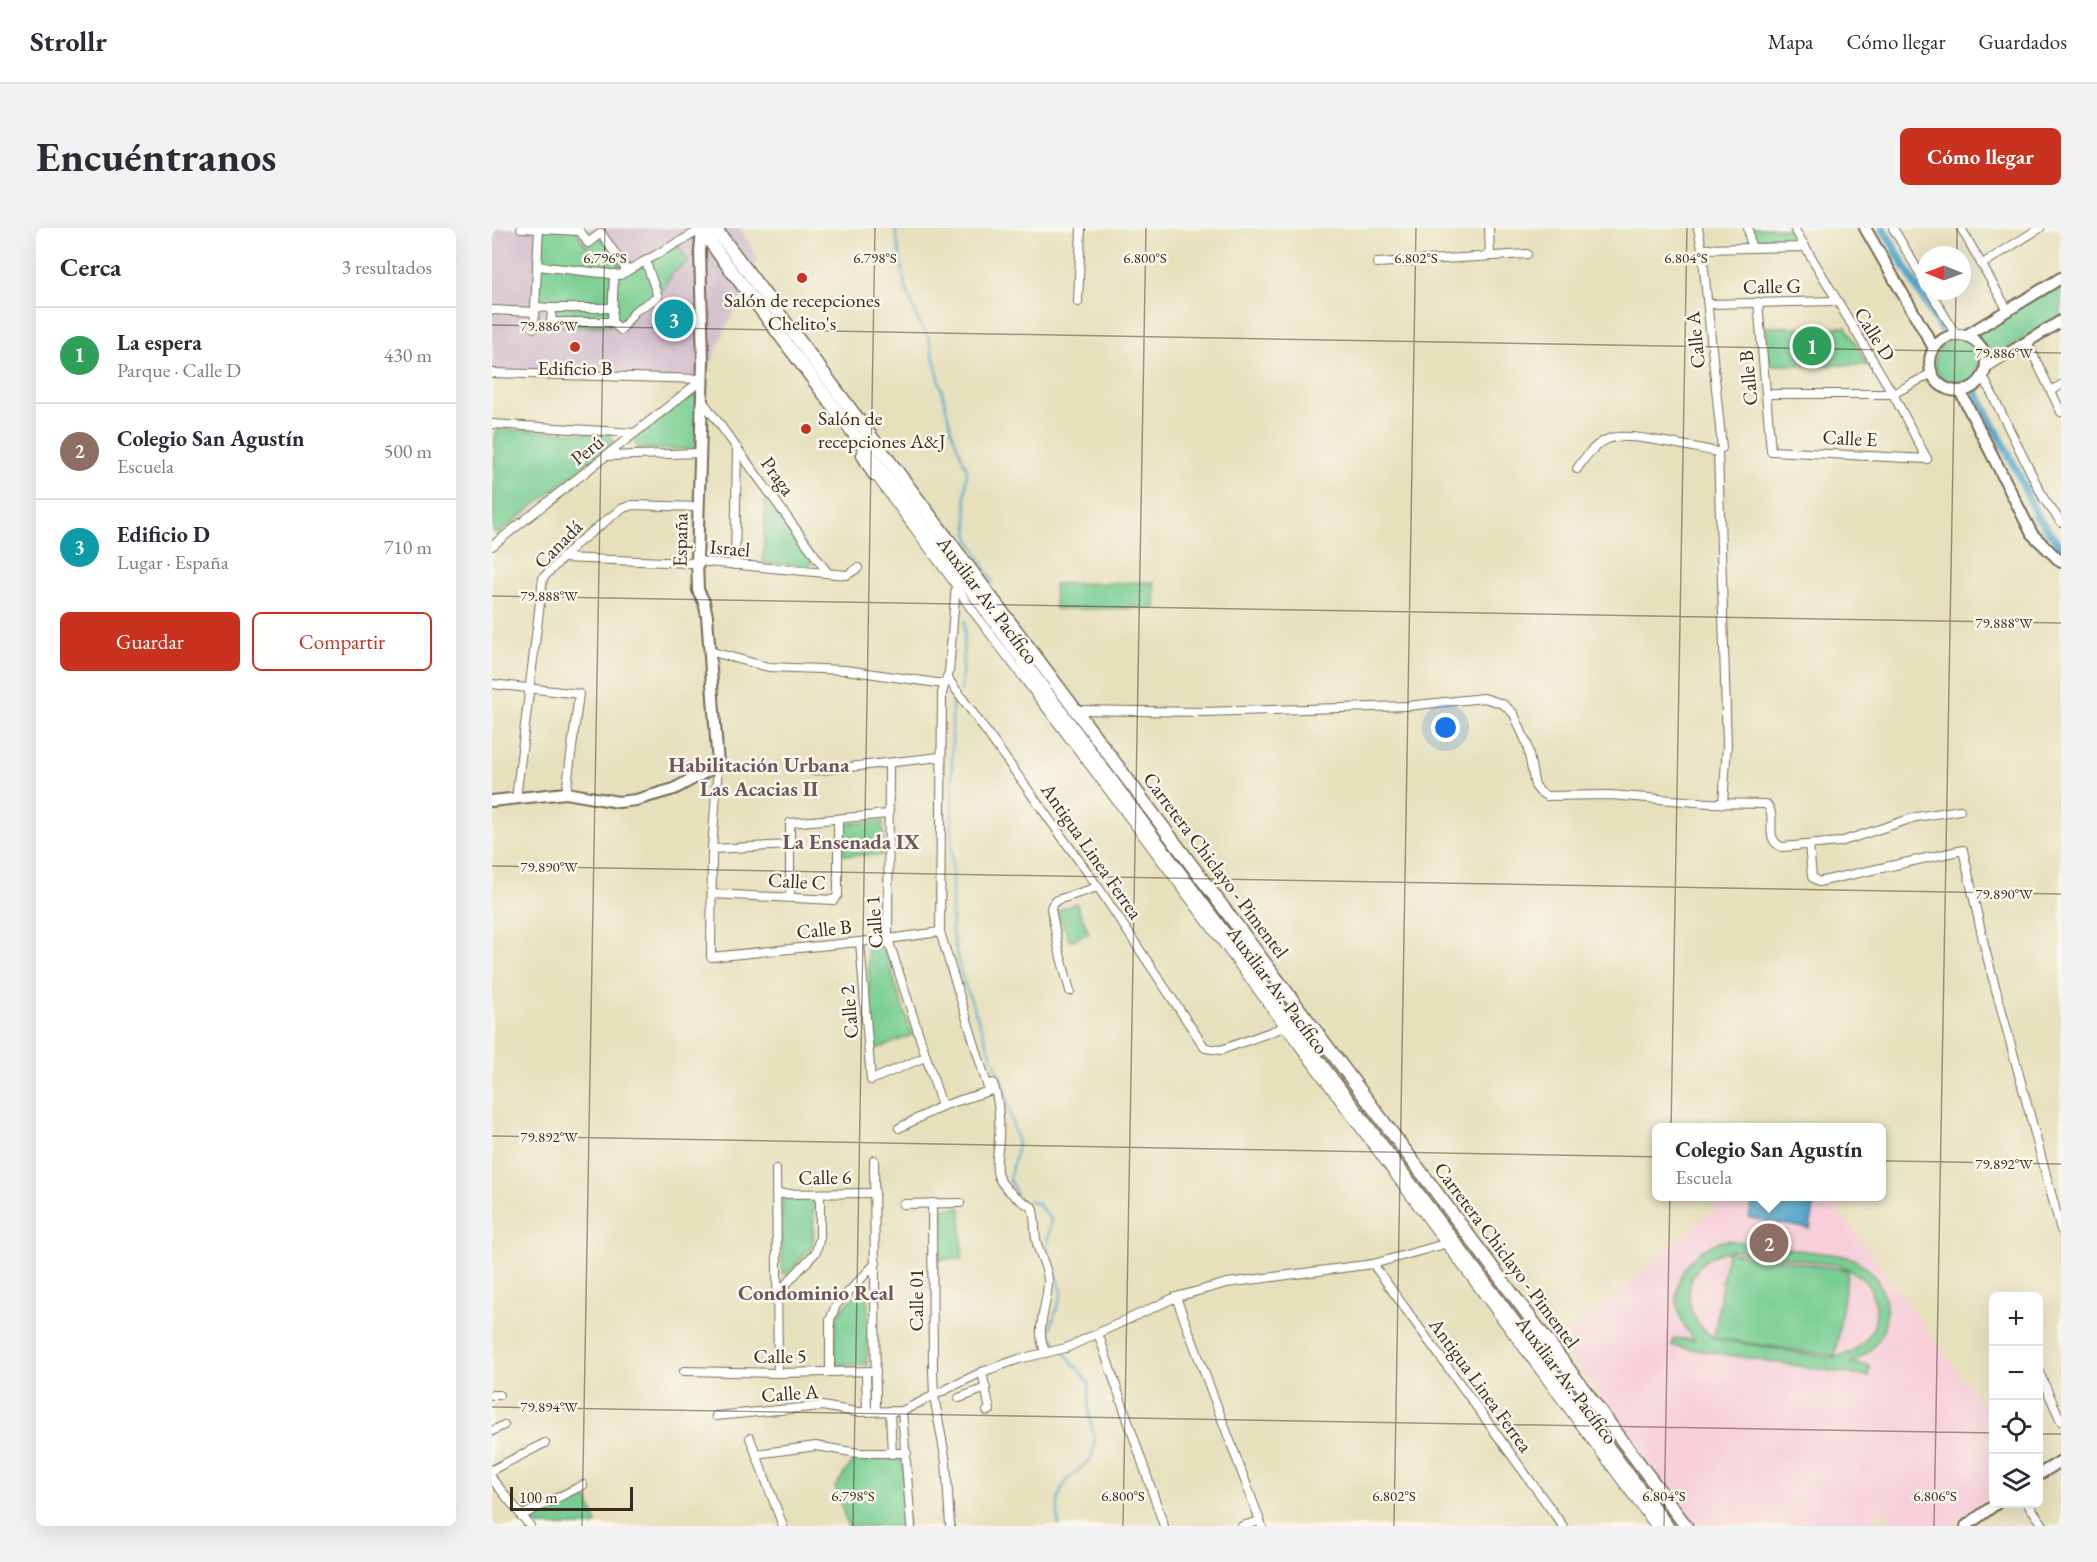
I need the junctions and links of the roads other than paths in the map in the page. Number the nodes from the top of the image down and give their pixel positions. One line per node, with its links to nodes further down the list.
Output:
1 (521, 228): 2 (street)
2 (539, 228): 22 (street); 24 (street)
3 (701, 228): 19 (street); 48 (street, España); 55 (main road, Carretera Chiclayo - Pimentel)
4 (715, 228): 82 (main road, Carretera Chiclayo - Pimentel)
5 (1081, 228): 28 (street)
6 (1489, 228): 18 (street)
7 (1698, 228): 16 (street, Calle A)
8 (1748, 228): 15 (street)
9 (1794, 228): 14 (street, Calle D)
10 (1865, 228): 44 (street)
11 (1893, 228): 23 (street)
12 (1960, 228): 21 (street)
13 (2040, 228): 21 (street)
14 (1805, 247): 15 (street); 30 (street, Calle D)
15 (1751, 248): 16 (street)
16 (1702, 249): 31 (street, Calle A)
17 (1527, 254): 18 (street)
18 (1490, 256): 20 (street)
19 (646, 261): 24 (street); 40 (street)
20 (1377, 263)
21 (1981, 265): 35 (street)
22 (537, 266): 25 (street); 37 (street)
23 (1917, 269)
24 (627, 271): 25 (street)
25 (614, 274): 34 (street)
26 (2061, 278): 35 (street)
27 (1936, 300): 42 (street)
28 (1078, 302)
29 (1758, 302): 30 (street, Calle G); 31 (street, Calle G); 52 (street, Calle B)
30 (1836, 302): 53 (street, Calle D)
31 (1708, 304): 60 (street, Calle A)
32 (552, 308): 33 (street); 37 (street); 38 (street)
33 (586, 308): 34 (street); 38 (street)
34 (613, 308): 40 (street)
35 (2007, 309): 42 (street)
36 (492, 310): 37 (street)
37 (535, 310): 41 (street)
38 (586, 321): 40 (street)
39 (2061, 321): 43 (street)
40 (612, 322)
41 (534, 328)
42 (1960, 335): 44 (street); 45 (street)
43 (2027, 342): 45 (street); 51 (street)
44 (1934, 348): 47 (street)
45 (1984, 371): 50 (street); 68 (street)
46 (492, 373): 48 (street)
47 (1932, 374): 50 (street); 53 (street)
48 (703, 379): 54 (street, España); 58 (street, Perú)
49 (2061, 385): 51 (street)
50 (1960, 391): 72 (street)
51 (2051, 391): 56 (street)
52 (1766, 394): 53 (street); 61 (street, Calle B)
53 (1893, 394): 64 (street, Calle D)
54 (702, 400): 59 (street, Praga); 62 (street, España)
55 (835, 408): 66 (main road); 75 (main road, Carretera Chiclayo - Pimentel)
56 (2061, 412)
57 (492, 424): 58 (street)
58 (635, 433): 63 (street, Perú)
59 (737, 448): 73 (street); 76 (street, Praga)
60 (1722, 448)
61 (1771, 451): 64 (street, Calle E)
62 (700, 453): 63 (street); 67 (street, España)
63 (606, 456): 69 (street, Perú)
64 (1927, 459)
65 (1577, 469): 91 (street)
66 (874, 474): 77 (street, Auxiliar Av. Pacífico)
67 (699, 507): 70 (street, Canadá); 71 (street, España)
68 (2061, 522)
69 (492, 546)
70 (562, 558): 71 (street, Israel); 81 (street, Canadá)
71 (697, 561): 73 (street, Israel); 78 (street, España)
72 (2061, 562)
73 (735, 565): 76 (street, Israel)
74 (858, 568): 76 (street, Israel)
75 (957, 571): 77 (street); 83 (main road, Carretera Chiclayo - Pimentel)
76 (826, 572)
77 (956, 585): 79 (street); 106 (street, Auxiliar Av. Pacífico)
78 (710, 651): 79 (street); 86 (street, España)
79 (945, 680): 84 (street); 98 (street, Antigua Linea Ferrea)
80 (492, 684): 81 (street)
81 (529, 688): 88 (street); 89 (street, Canadá)
82 (1076, 710): 83 (main road); 91 (street); 126 (main road, Carretera Chiclayo - Pimentel)
83 (1065, 718): 106 (main road, Carretera Chiclayo - Pimentel)
84 (940, 757): 85 (street); 101 (street)
85 (889, 764): 87 (street); 93 (street, Calle 1)
86 (718, 765): 88 (street); 97 (street, España)
87 (813, 771)
88 (566, 793): 89 (street)
89 (516, 799): 90 (street)
90 (492, 801)
91 (1723, 804): 96 (street)
92 (1960, 810): 96 (street)
93 (888, 814): 94 (street); 102 (street, Calle 1)
94 (838, 819): 95 (street); 100 (street, Calle C)
95 (790, 845): 97 (street); 100 (street)
96 (1809, 845): 119 (street)
97 (712, 849): 99 (street, España)
98 (1098, 887): 105 (street); 106 (street, Antigua Linea Ferrea)
99 (712, 894): 100 (street, Calle C); 104 (street, España)
100 (790, 898)
101 (940, 932): 102 (street, Calle B); 109 (street)
102 (888, 939): 103 (street, Calle B); 107 (street, Calle 1)
103 (860, 942): 104 (street, Calle B); 107 (street, Calle 2)
104 (711, 957)
105 (1070, 991)
106 (1288, 1026): 120 (main road, Carretera Chiclayo - Pimentel)
107 (925, 1057): 109 (street, Calle 1)
108 (993, 1083): 127 (street)
109 (942, 1106): 110 (street)
110 (899, 1128)
111 (873, 1160): 113 (street)
112 (776, 1169): 114 (street)
113 (874, 1193): 115 (street, Calle 6); 121 (street)
114 (776, 1194): 115 (street, Calle 6); 123 (street)
115 (820, 1194): 123 (street)
116 (932, 1203): 117 (street); 118 (street); 137 (street, Calle 01)
117 (960, 1203)
118 (903, 1204)
119 (2061, 1230)
120 (1450, 1242): 122 (street); 128 (main road, Carretera Chiclayo - Pimentel); 169 (street, Auxiliar Av. Pacífico)
121 (876, 1263): 130 (street); 131 (street)
122 (1373, 1264): 124 (street); 168 (street, Antigua Linea Ferrea)
123 (776, 1295): 134 (street)
124 (1176, 1297): 125 (street); 161 (street)
125 (1098, 1333): 127 (street); 166 (street)
126 (1552, 1346): 128 (main road); 171 (main road, Carretera Chiclayo - Pimentel)
127 (1050, 1352): 133 (street)
128 (1541, 1356): 170 (main road, Carretera Chiclayo - Pimentel)
129 (684, 1371): 134 (street, Calle 5)
130 (876, 1371): 132 (street, Calle 5); 139 (street)
131 (830, 1372): 132 (street, Calle 5); 134 (street, Calle 5)
132 (866, 1372): 143 (street)
133 (982, 1372): 136 (street); 137 (street)
134 (778, 1373)
135 (2043, 1381): 145 (street)
136 (986, 1388): 138 (street); 142 (street)
137 (934, 1396): 141 (street); 165 (street, Calle 01)
138 (959, 1398)
139 (876, 1411): 140 (street, Calle A); 143 (street, Calle A)
140 (890, 1411): 141 (street, Calle A); 152 (street)
141 (902, 1411): 150 (street)
142 (987, 1411)
143 (867, 1412): 144 (street, Calle A)
144 (716, 1416)
145 (2061, 1421)
146 (504, 1425): 147 (street)
147 (492, 1431)
148 (750, 1438): 151 (street)
149 (544, 1443): 154 (street)
150 (907, 1453): 152 (street); 164 (street)
151 (756, 1454): 152 (street); 163 (street)
152 (892, 1454)
153 (2061, 1461): 155 (street)
154 (492, 1470)
155 (2043, 1472)
156 (492, 1479): 160 (street)
157 (583, 1485): 160 (street)
158 (1989, 1508): 172 (street)
159 (2031, 1508): 173 (street)
160 (521, 1516): 162 (street)
161 (1261, 1523): 167 (street)
162 (530, 1526)
163 (783, 1526)
164 (912, 1526)
165 (950, 1526)
166 (1164, 1526)
167 (1242, 1526)
168 (1563, 1526)
169 (1655, 1526)
170 (1667, 1526)
171 (1686, 1526)
172 (1966, 1526)
173 (2044, 1526)

